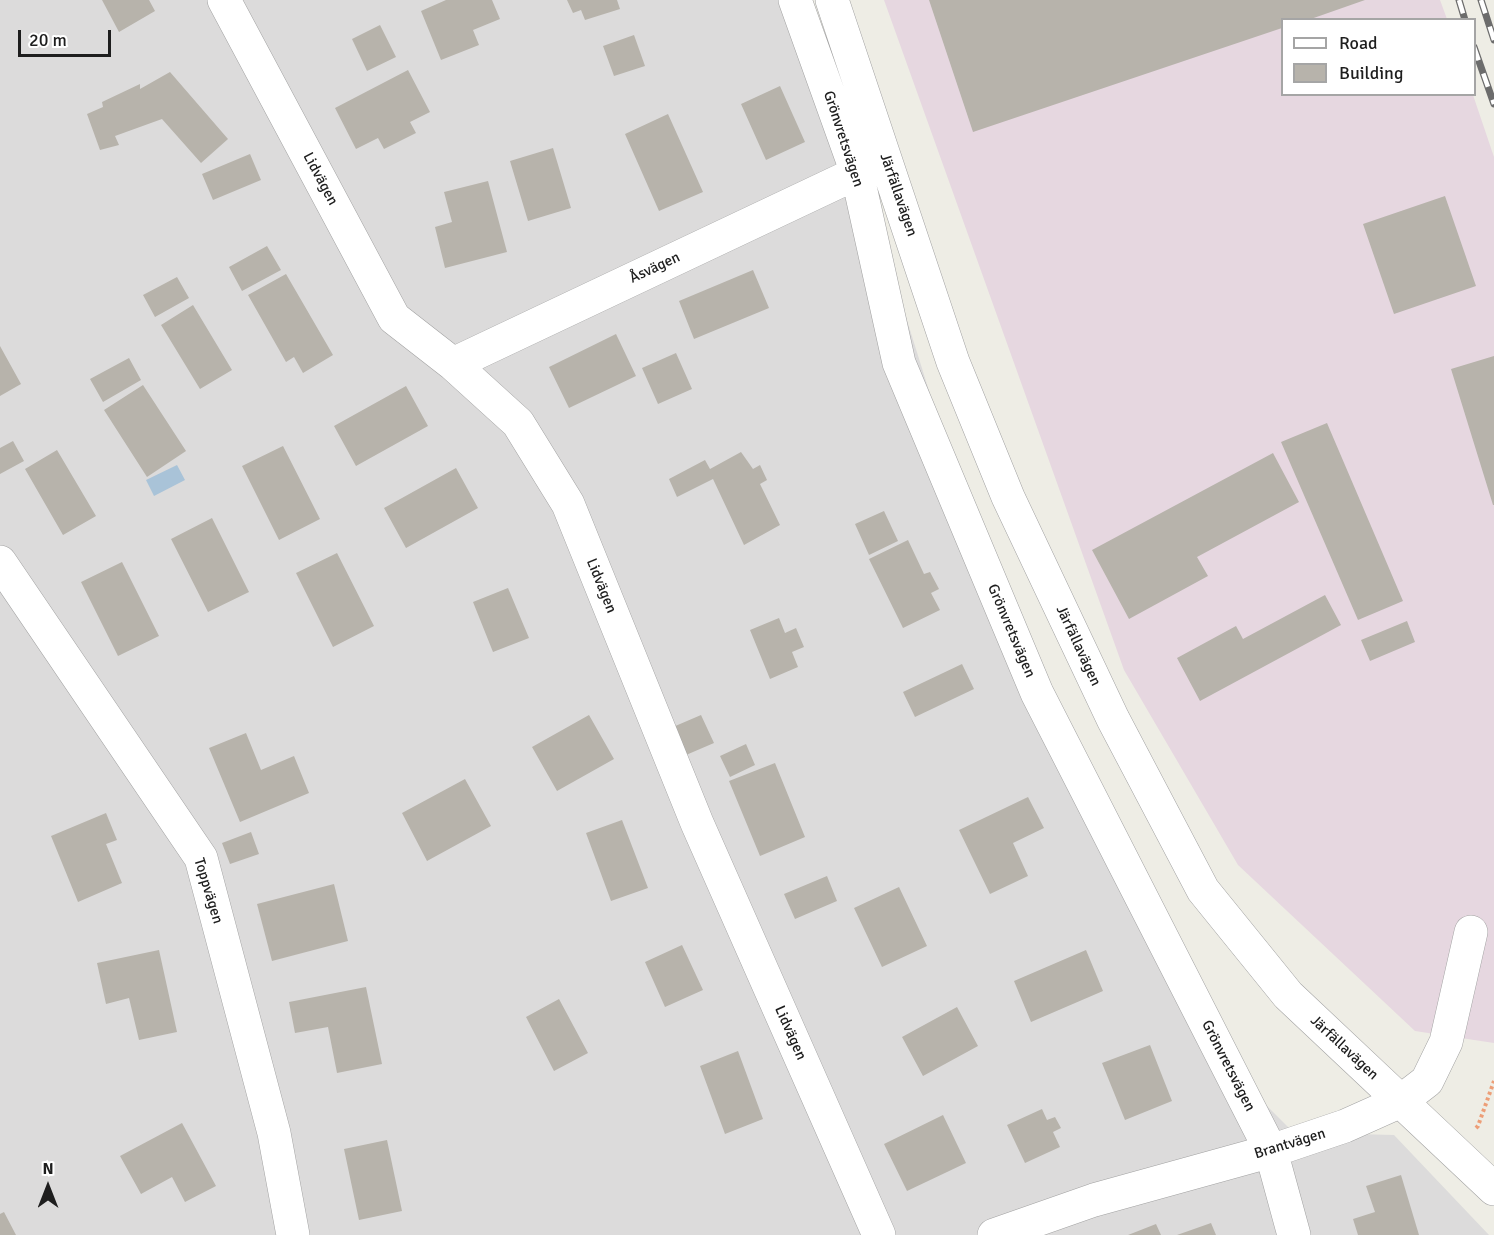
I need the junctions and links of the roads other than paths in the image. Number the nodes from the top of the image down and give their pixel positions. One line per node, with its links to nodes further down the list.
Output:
1 (225, 0): 5 (street, Lidvägen)
2 (795, 0): 4 (street, Grönvretsvägen)
3 (832, 0): 8 (street, Järfällavägen)
4 (857, 173): 5 (street, Åsvägen); 9 (street, Grönvretsvägen)
5 (453, 364): 12 (street, Lidvägen)
6 (0, 562): 11 (street, Toppvägen)
7 (1471, 932): 8 (street, Brantvägen)
8 (1401, 1101): 9 (street, Brantvägen); 10 (street, Järfällavägen)
9 (1271, 1151): 13 (street, Brantvägen); 14 (street, Grönvretsvägen)
10 (1494, 1189)
11 (293, 1235)
12 (879, 1235)
13 (994, 1235)
14 (1294, 1235)

